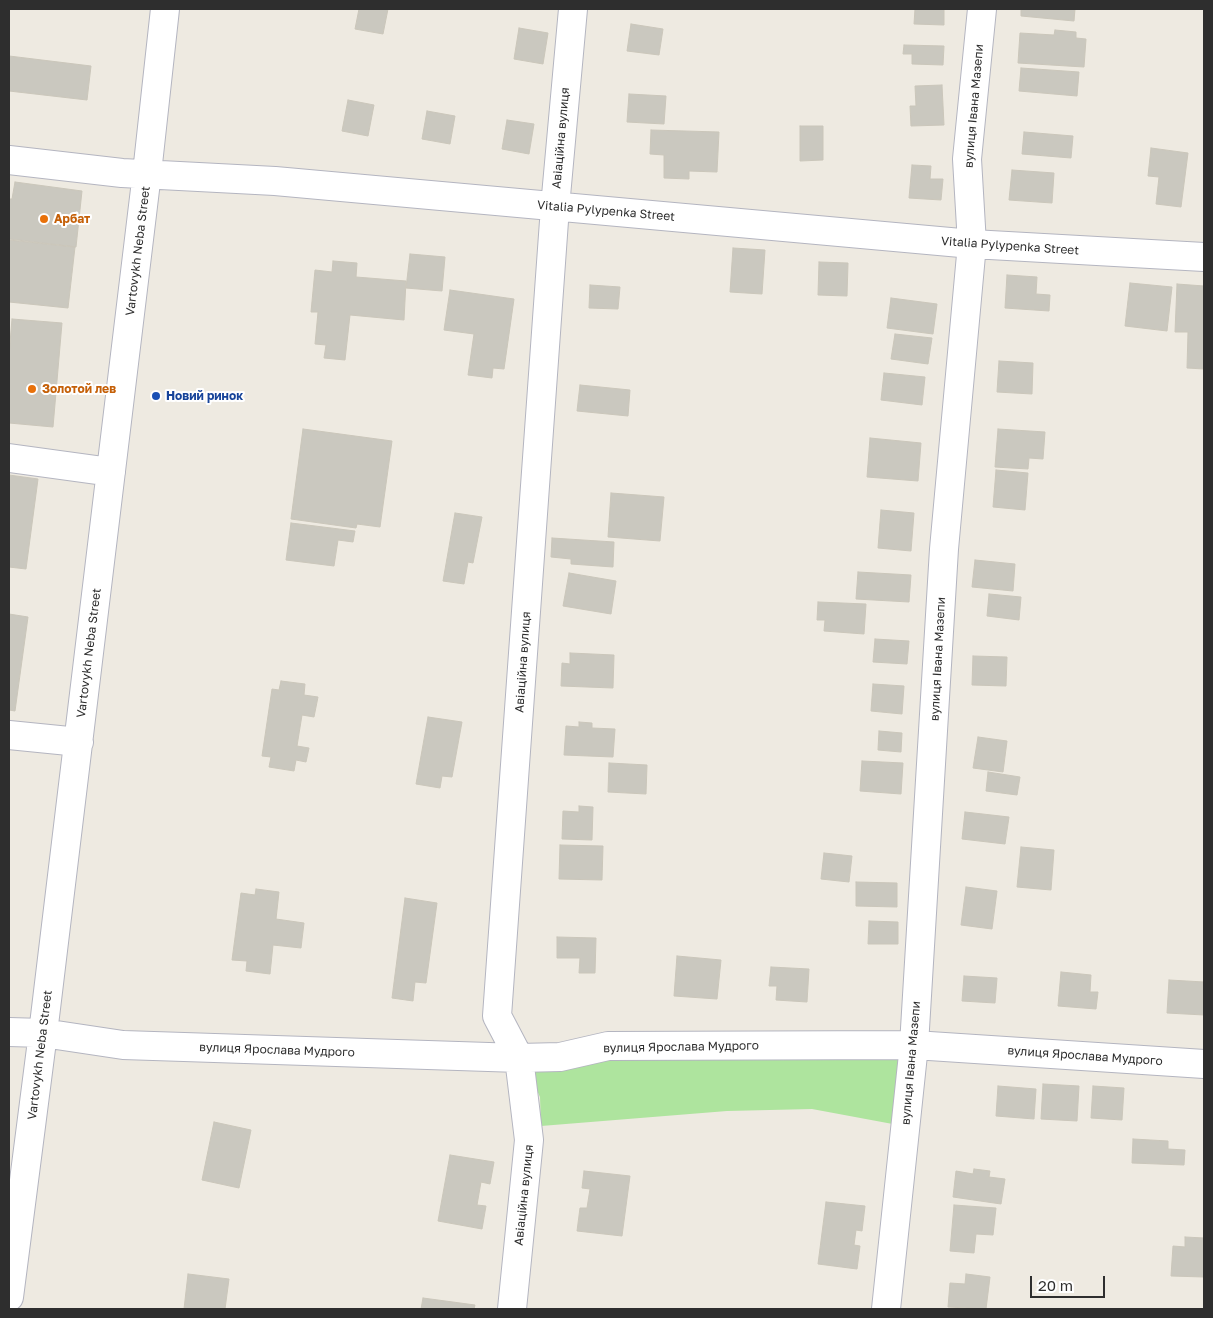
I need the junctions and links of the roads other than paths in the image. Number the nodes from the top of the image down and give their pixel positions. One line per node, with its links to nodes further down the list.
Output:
1 (165, 9): 5 (street, Vartovykh Neba Street)
2 (573, 9): 6 (street, Авіаційна вулиця)
3 (982, 9): 7 (street, вулиця Івана Мазепи)
4 (9, 160): 5 (street, Vitalia Pylypenka Street)
5 (147, 174): 6 (street, Vitalia Pylypenka Street); 10 (street, Vartovykh Neba Street)
6 (555, 207): 7 (street, Vitalia Pylypenka Street); 16 (street, Авіаційна вулиця)
7 (972, 244): 8 (street, Vitalia Pylypenka Street); 15 (street, вулиця Івана Мазепи)
8 (1204, 257)
9 (9, 458): 10 (street)
10 (111, 472): 12 (street, Vartovykh Neba Street)
11 (9, 735): 12 (street)
12 (79, 742): 14 (street, Vartovykh Neba Street)
13 (9, 1032): 14 (street, вулиця Ярослава Мудрого)
14 (43, 1033): 16 (street, вулиця Ярослава Мудрого); 18 (street, Vartovykh Neba Street)
15 (914, 1045): 16 (street, вулиця Ярослава Мудрого); 17 (street, вулиця Ярослава Мудрого); 20 (street, вулиця Івана Мазепи)
16 (519, 1058): 19 (street, Авіаційна вулиця)
17 (1204, 1064)
18 (9, 1297)
19 (512, 1309)
20 (886, 1309)

